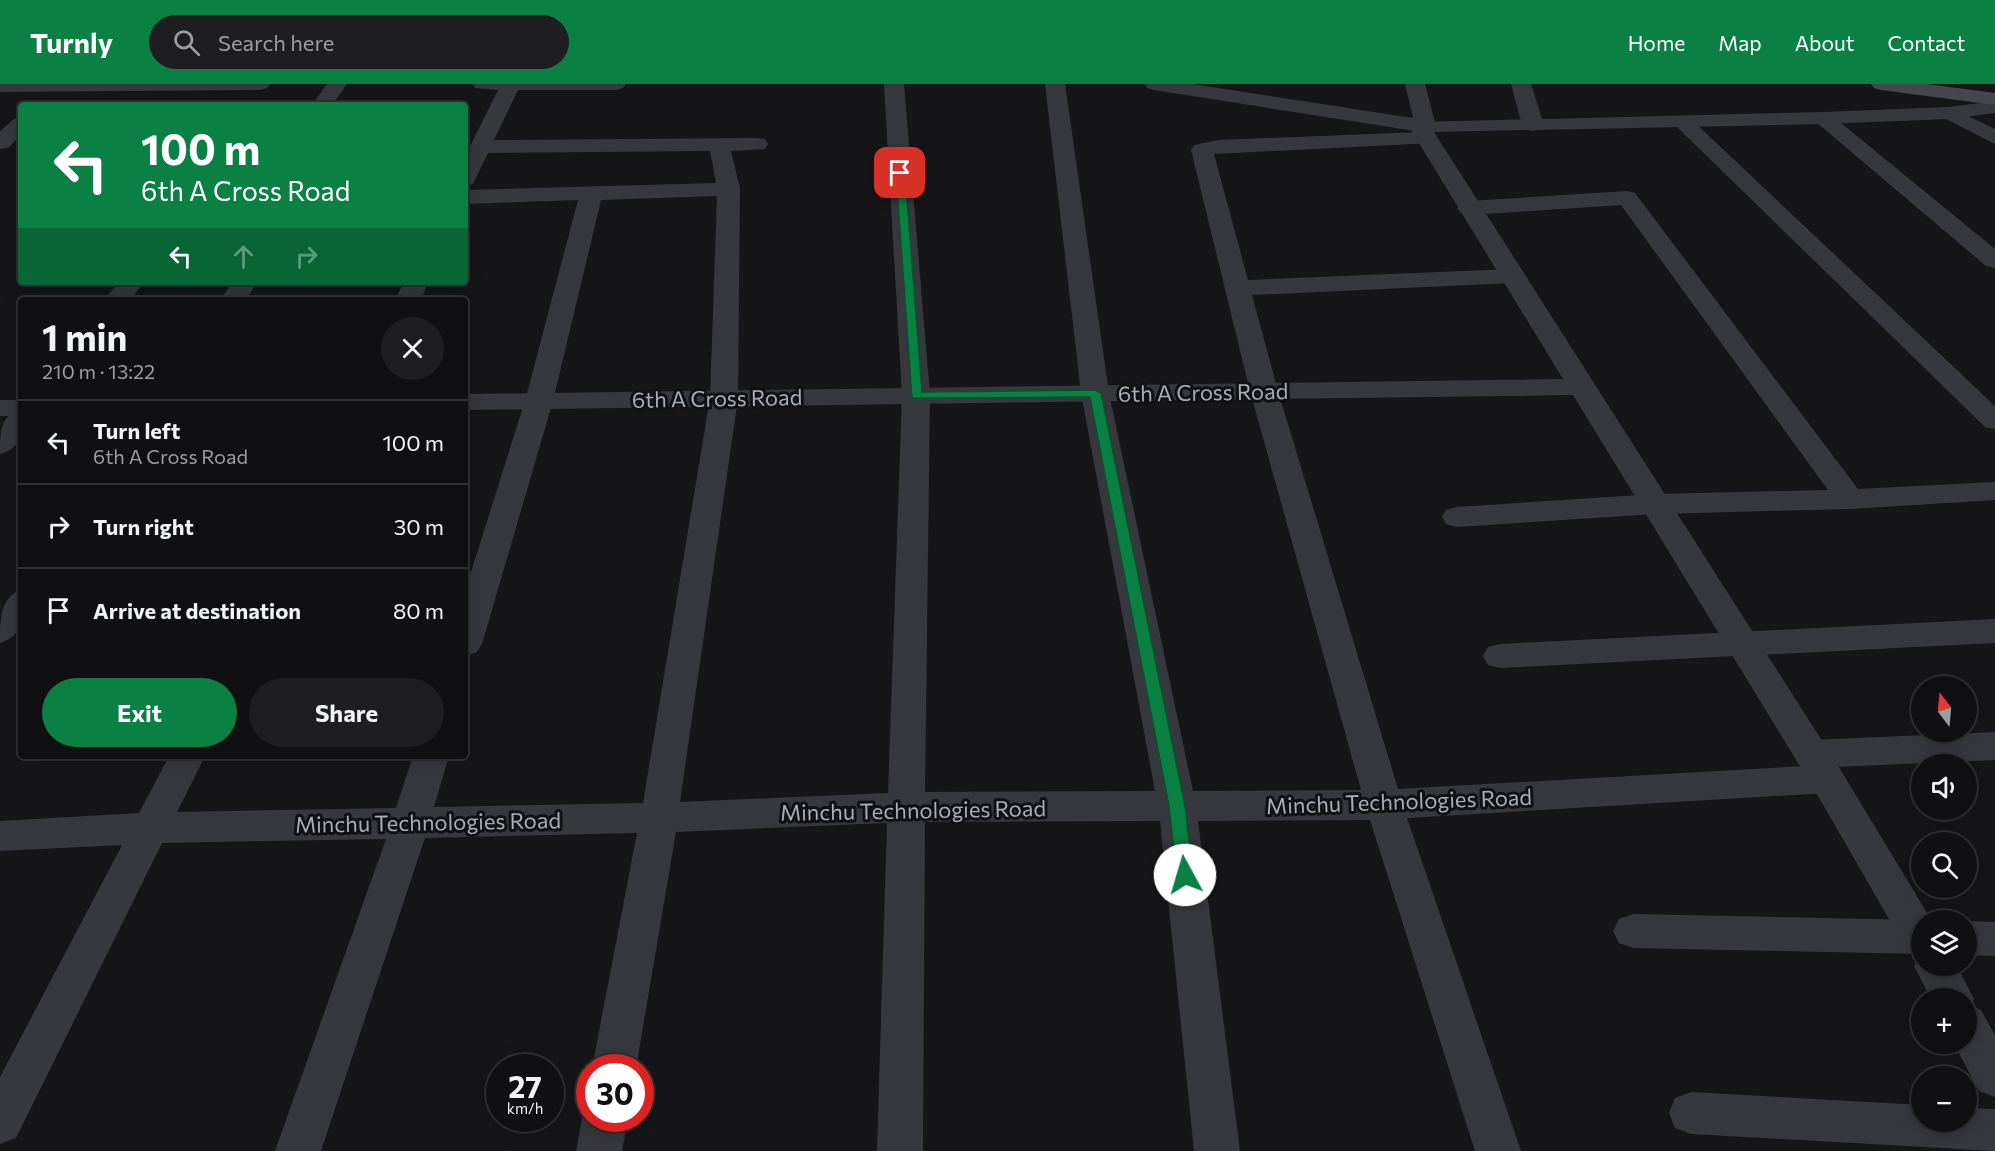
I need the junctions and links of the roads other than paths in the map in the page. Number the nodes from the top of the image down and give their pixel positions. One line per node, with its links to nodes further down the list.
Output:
1 (260, 84): 13 (street)
2 (337, 84): 18 (street)
3 (482, 84): 4 (street)
4 (510, 84): 5 (street); 30 (street)
5 (616, 84)
6 (894, 84): 44 (street)
7 (1055, 84): 43 (street)
8 (1154, 84): 25 (street)
9 (1415, 84): 25 (street)
10 (1521, 84): 23 (street)
11 (1881, 84): 15 (main road)
12 (60, 85): 13 (street); 14 (street); 16 (street)
13 (203, 85): 17 (street)
14 (0, 86)
15 (1995, 99)
16 (42, 102)
17 (188, 102)
18 (324, 102)
19 (1995, 107): 20 (street)
20 (1949, 113): 21 (street); 26 (street)
21 (1823, 118): 22 (street); 36 (street)
22 (1684, 123): 23 (street); 51 (street)
23 (1533, 125): 25 (street)
24 (18, 126): 27 (street)
25 (1425, 132): 35 (street); 39 (street)
26 (1995, 138)
27 (0, 143)
28 (719, 144): 29 (street); 30 (street); 32 (street)
29 (757, 144)
30 (480, 147): 31 (street)
31 (468, 173)
32 (729, 189): 33 (street); 45 (street)
33 (591, 195): 34 (street); 46 (street)
34 (468, 197)
35 (1469, 208): 37 (street); 54 (street)
36 (1995, 261)
37 (1512, 276): 39 (street); 41 (street)
38 (130, 285): 40 (street)
39 (1237, 288): 42 (street)
40 (120, 297)
41 (1581, 387): 42 (street, 6th A Cross Road); 55 (street)
42 (1264, 391): 43 (street, 6th A Cross Road); 67 (street)
43 (1095, 393): 44 (street, 6th A Cross Road); 68 (street)
44 (916, 395): 45 (street, 6th A Cross Road); 69 (street)
45 (724, 398): 46 (street, 6th A Cross Road); 70 (street)
46 (539, 401): 47 (street, 6th A Cross Road); 60 (street)
47 (468, 402)
48 (0, 408): 49 (street)
49 (18, 408)
50 (18, 421): 52 (street)
51 (1995, 422)
52 (0, 445)
53 (1995, 491): 54 (street)
54 (1850, 500): 55 (street)
55 (1655, 504): 56 (street); 61 (street)
56 (1457, 517)
57 (18, 605): 58 (street)
58 (0, 631)
59 (1995, 631): 61 (street)
60 (468, 634)
61 (1743, 645): 62 (street); 66 (street)
62 (1500, 656)
63 (1995, 746): 66 (street, Minchu Technologies Road)
64 (186, 759): 72 (street)
65 (430, 759): 71 (street)
66 (1819, 766): 67 (street, Minchu Technologies Road); 74 (street)
67 (1384, 805): 68 (street, Minchu Technologies Road); 90 (street)
68 (1177, 806): 69 (street, Minchu Technologies Road); 89 (street)
69 (906, 807): 70 (street, Minchu Technologies Road); 88 (street)
70 (659, 818): 71 (street, Minchu Technologies Road); 80 (street)
71 (411, 822): 72 (street, Minchu Technologies Road); 86 (street)
72 (152, 828): 73 (street, Minchu Technologies Road); 83 (street)
73 (0, 836)
74 (1911, 923)
75 (1633, 931): 78 (street)
76 (1977, 938): 77 (street)
77 (1995, 939)
78 (1911, 944)
79 (1977, 1044): 81 (street)
80 (617, 1054)
81 (1995, 1077)
82 (1691, 1113): 84 (street)
83 (0, 1123)
84 (1995, 1131)
85 (603, 1132): 87 (street)
86 (298, 1151)
87 (599, 1151)
88 (900, 1151)
89 (1217, 1151)
90 (1498, 1151)

